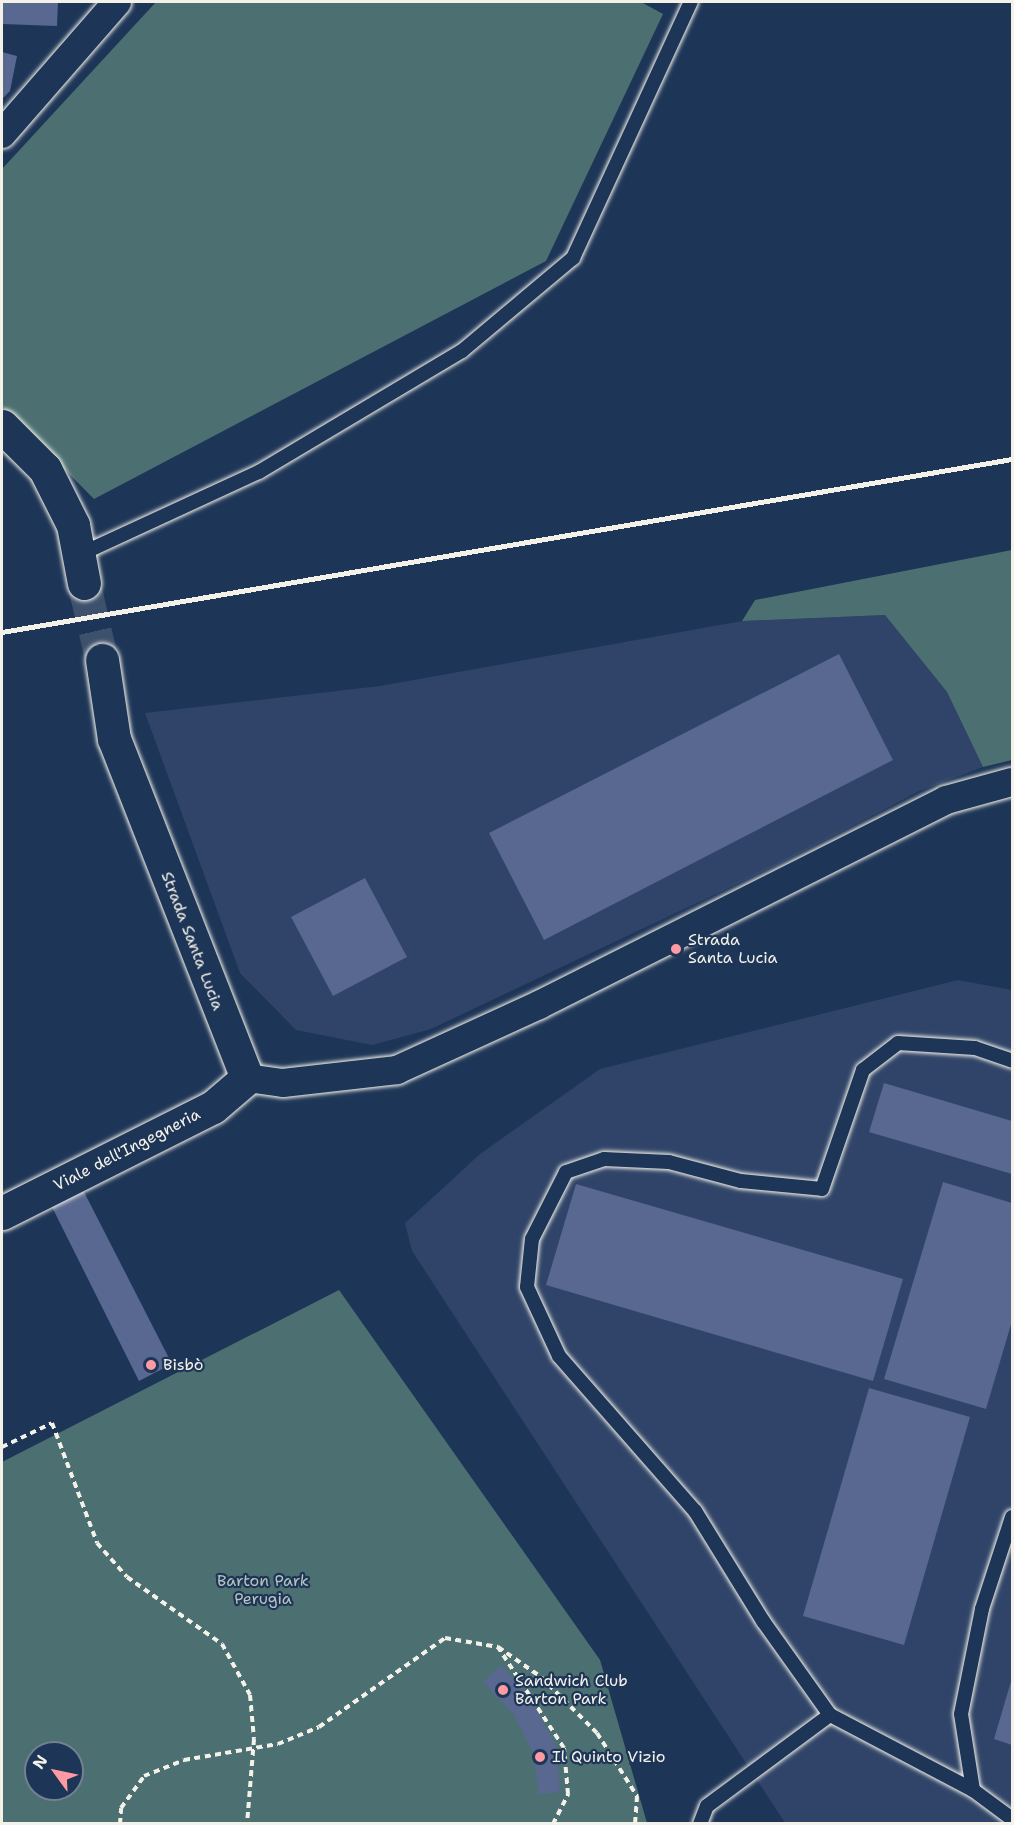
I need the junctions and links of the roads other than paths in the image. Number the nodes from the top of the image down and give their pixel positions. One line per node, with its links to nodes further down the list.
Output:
1 (117, 2): 3 (street)
2 (691, 2): 5 (lane)
3 (2, 134)
4 (2, 426): 5 (street)
5 (81, 569)
6 (102, 660): 9 (street, Strada Santa Lucia)
7 (1012, 782): 9 (street)
8 (1012, 1061): 12 (lane)
9 (246, 1078): 10 (street, Viale dell'Ingegneria)
10 (2, 1213)
11 (1012, 1516): 13 (lane)
12 (830, 1715): 13 (lane); 15 (lane)
13 (973, 1790): 14 (lane)
14 (1012, 1819)
15 (700, 1824)

